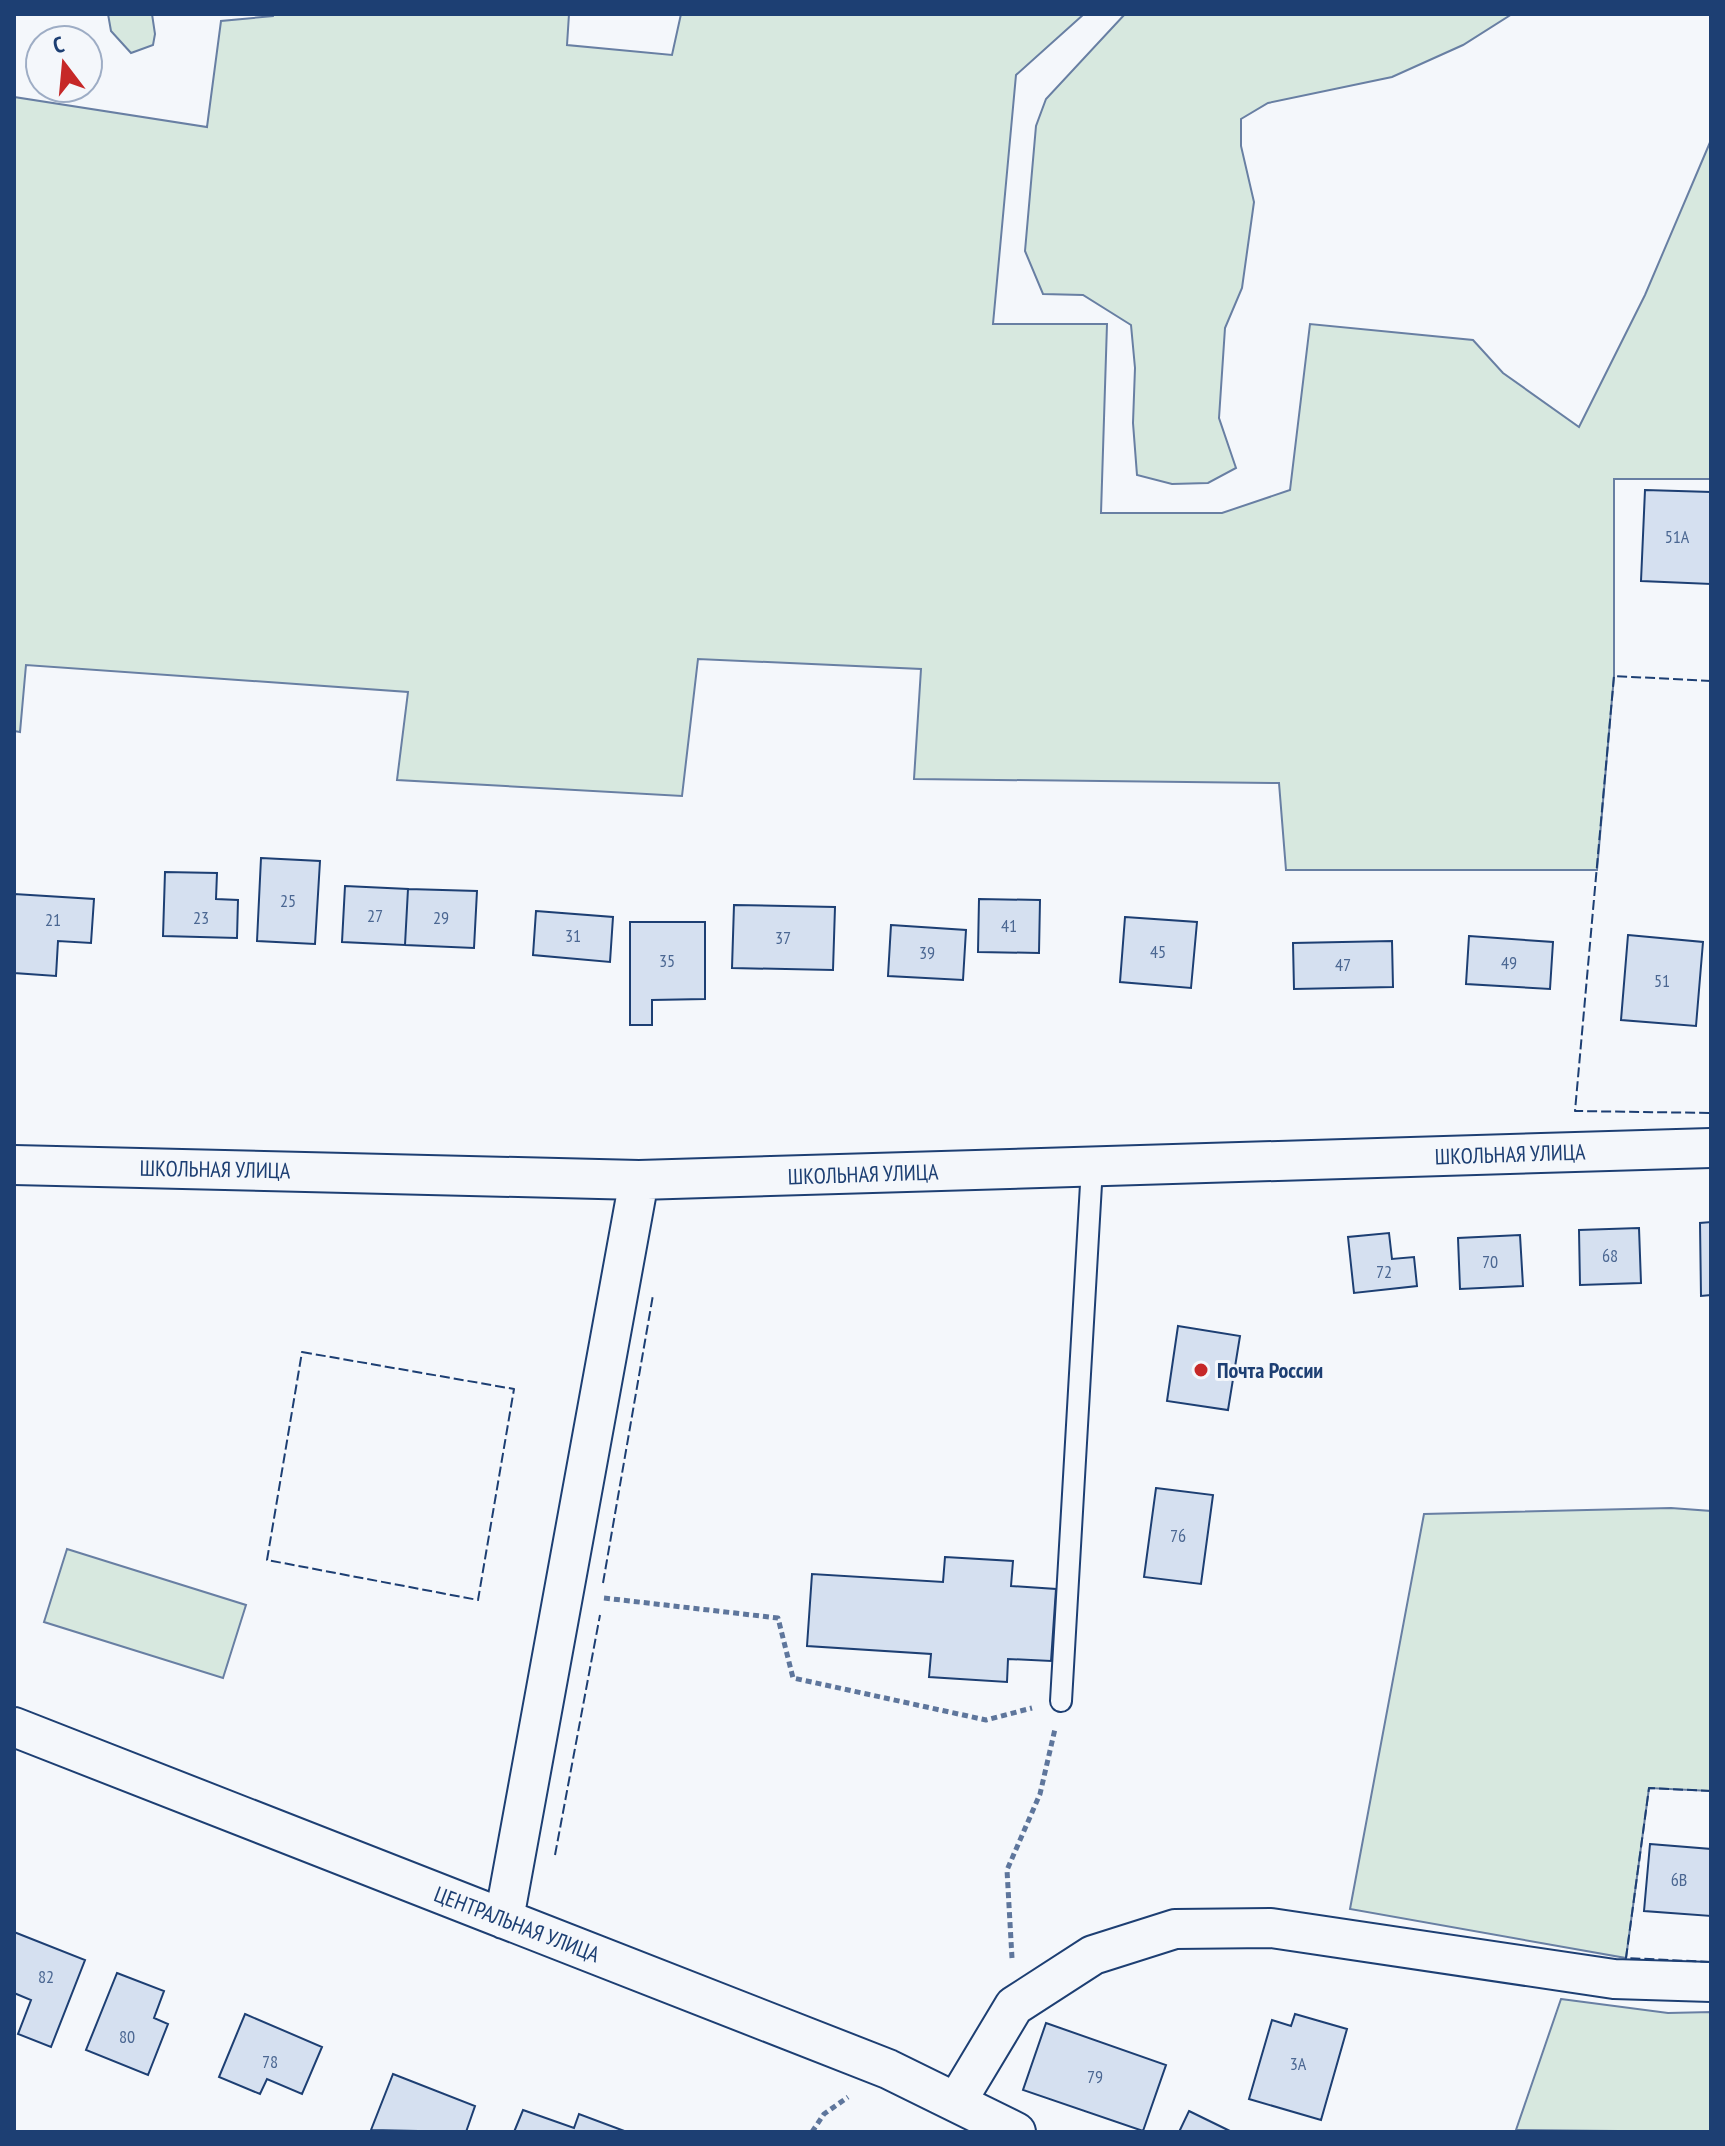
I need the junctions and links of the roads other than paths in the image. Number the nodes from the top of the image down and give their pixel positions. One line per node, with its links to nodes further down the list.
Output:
1 (1711, 1148): 3 (street, ШКОЛЬНАЯ УЛИЦА)
2 (14, 1165): 4 (street, ШКОЛЬНАЯ УЛИЦА)
3 (1092, 1167): 4 (street, ШКОЛЬНАЯ УЛИЦА); 5 (lane)
4 (639, 1180): 7 (street)
5 (1061, 1701)
6 (14, 1727): 7 (street, ЦЕНТРАЛЬНАЯ УЛИЦА)
7 (504, 1919): 9 (street, ЦЕНТРАЛЬНАЯ УЛИЦА)
8 (1711, 1982): 9 (street)
9 (957, 2101): 10 (street, ЦЕНТРАЛЬНАЯ УЛИЦА)
10 (1016, 2132)

